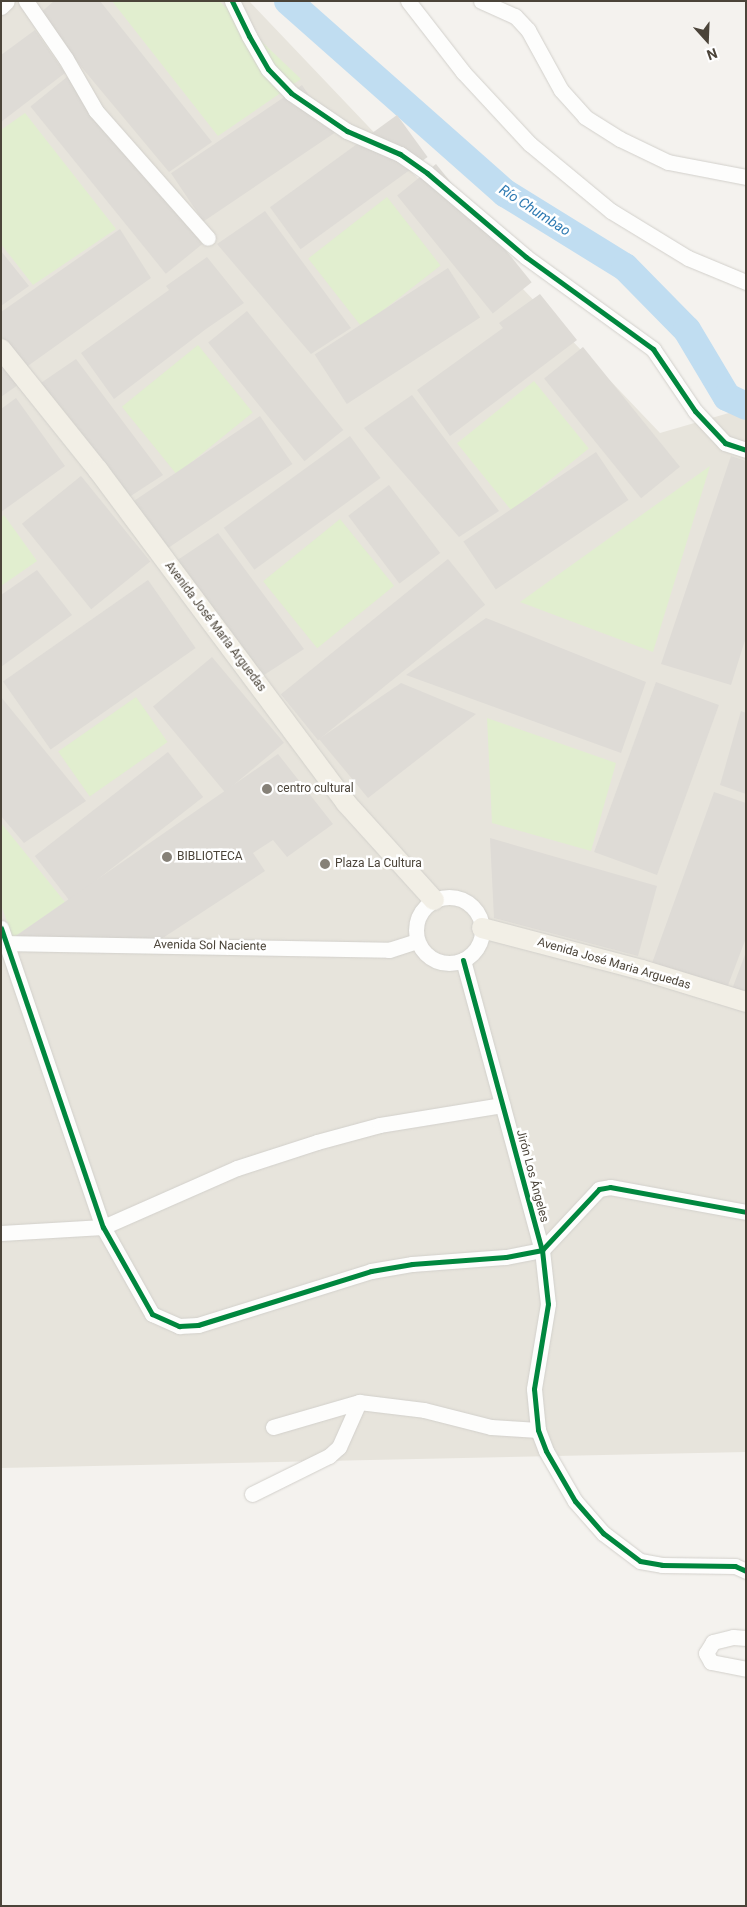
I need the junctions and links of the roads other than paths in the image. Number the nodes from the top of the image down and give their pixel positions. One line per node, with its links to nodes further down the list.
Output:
1 (7, 1): 6 (street)
2 (26, 1): 8 (street)
3 (232, 1): 11 (street)
4 (408, 1): 9 (street)
5 (481, 1): 7 (street)
6 (1, 7)
7 (746, 177)
8 (208, 238)
9 (746, 282)
10 (1, 349): 12 (main road, Avenida José Maria Arguedas)
11 (746, 450)
12 (434, 900): 14 (street); 15 (street)
13 (1, 928): 16 (street)
14 (482, 928): 17 (street); 18 (main road, Avenida José Maria Arguedas)
15 (418, 941): 16 (street, Avenida Sol Naciente); 17 (street)
16 (4, 943): 21 (street)
17 (463, 960): 19 (street, Jirón Los Ángeles)
18 (746, 1002)
19 (502, 1105): 21 (street); 23 (street, Jirón Los Ángeles)
20 (746, 1212): 23 (street)
21 (103, 1227): 22 (street); 23 (street)
22 (1, 1233)
23 (542, 1250): 26 (street, Jirón Los Ángeles)
24 (359, 1402): 25 (street); 26 (street); 27 (street)
25 (273, 1427)
26 (538, 1430): 28 (street, Jirón Los Ángeles)
27 (252, 1494)
28 (746, 1571)
29 (746, 1638): 30 (street)
30 (746, 1669)

